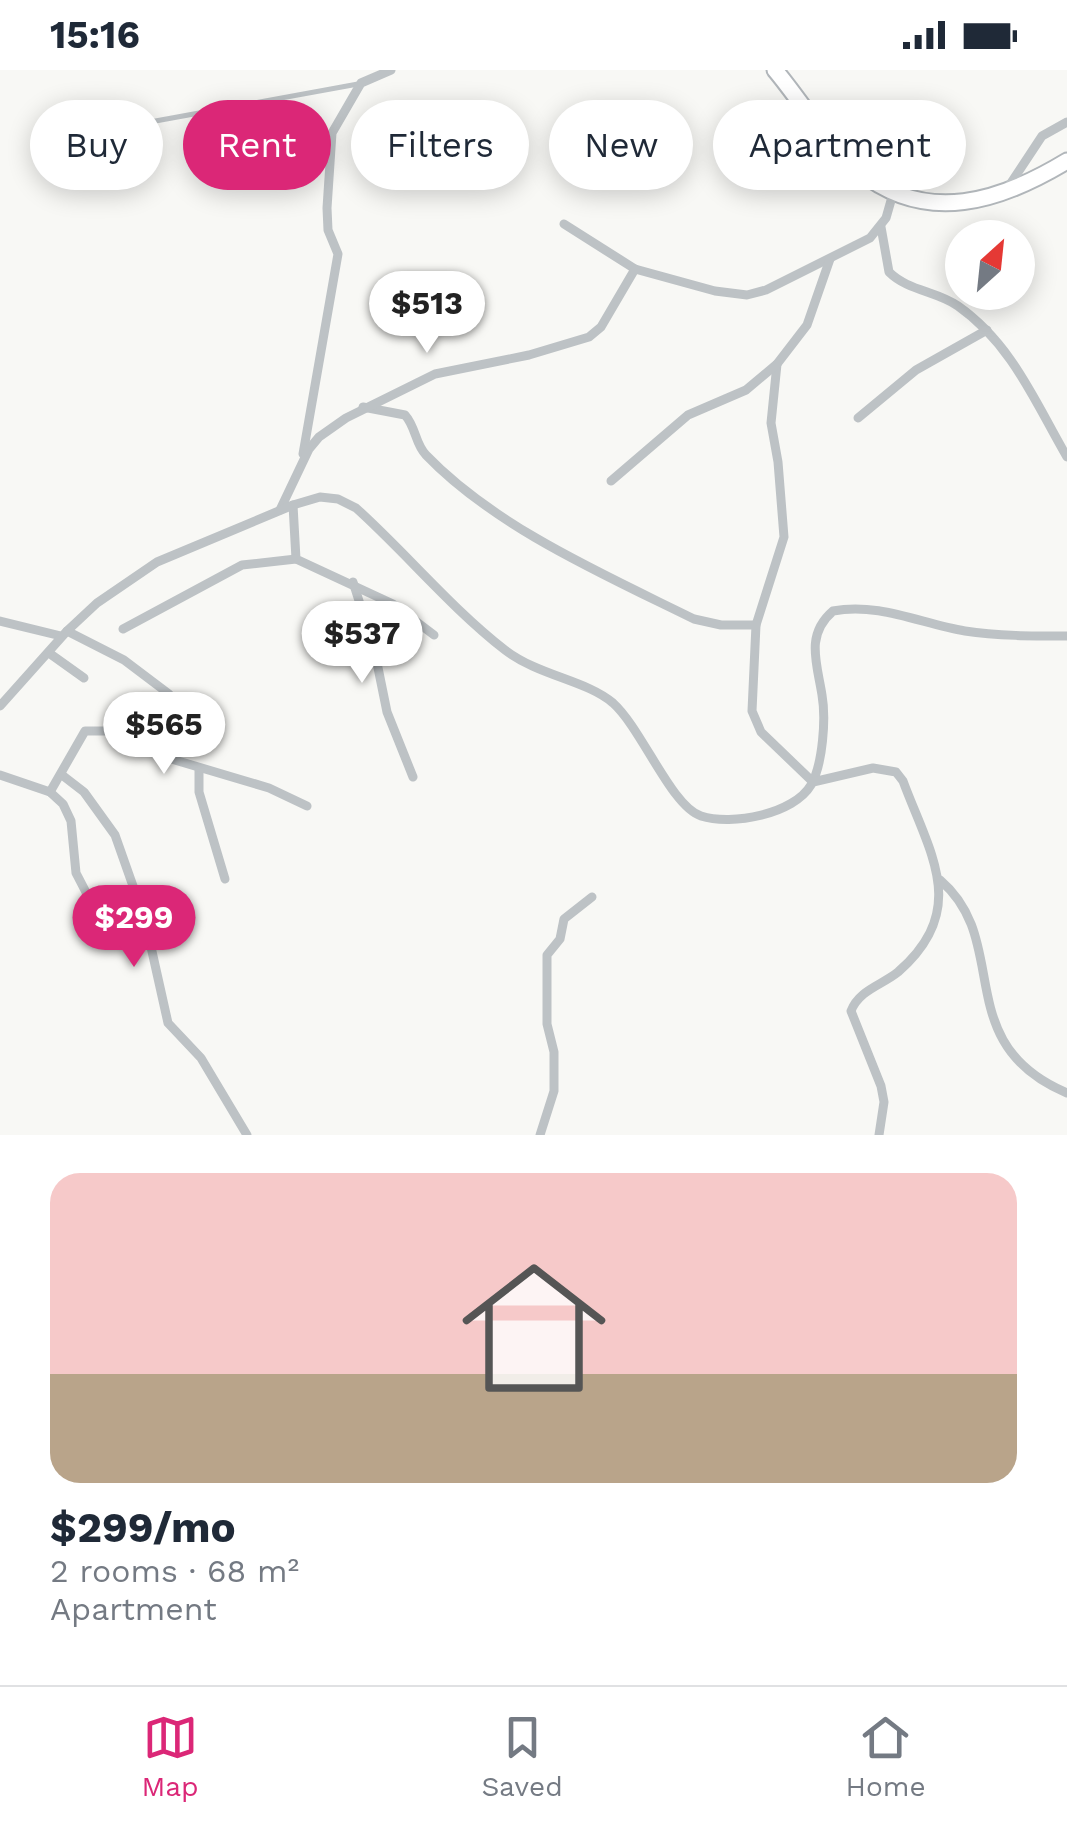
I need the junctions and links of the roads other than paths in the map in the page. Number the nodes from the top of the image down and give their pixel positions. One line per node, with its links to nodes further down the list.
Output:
1 (392, 70): 3 (street)
2 (775, 70): 4 (main road)
3 (362, 83): 5 (lane); 19 (street)
4 (800, 100)
5 (163, 120)
6 (1067, 122): 9 (street)
7 (1067, 160): 9 (main road)
8 (894, 190): 9 (main road); 11 (street)
9 (1003, 195)
10 (564, 224): 13 (street)
11 (881, 227): 12 (street); 14 (street)
12 (830, 258): 13 (street); 15 (street)
13 (635, 269): 16 (street)
14 (987, 330): 17 (street); 18 (street)
15 (777, 364): 20 (street); 26 (street)
16 (363, 407): 19 (street); 26 (street)
17 (858, 418)
18 (1067, 457)
19 (302, 459): 22 (street)
20 (611, 481)
21 (292, 505): 22 (street); 23 (street); 41 (street)
22 (280, 510): 28 (street)
23 (296, 559): 24 (street); 27 (street)
24 (353, 582): 29 (street); 40 (street)
25 (0, 622): 28 (street)
26 (756, 625): 41 (street)
27 (122, 629)
28 (64, 634): 31 (street); 35 (street)
29 (434, 634)
30 (1067, 636): 41 (street)
31 (49, 653): 32 (street); 34 (street)
32 (84, 678)
33 (0, 691): 34 (street)
34 (12, 694): 36 (street)
35 (169, 694)
36 (0, 706)
37 (199, 768): 39 (street); 43 (street); 44 (street)
38 (0, 775): 42 (street)
39 (62, 775): 42 (street); 49 (street)
40 (413, 776)
41 (813, 782): 45 (street)
42 (50, 792): 47 (street)
43 (307, 806)
44 (225, 879)
45 (940, 880): 48 (street); 51 (street)
46 (592, 897): 50 (street)
47 (89, 898)
48 (1067, 1093)
49 (247, 1135)
50 (540, 1135)
51 (879, 1135)

